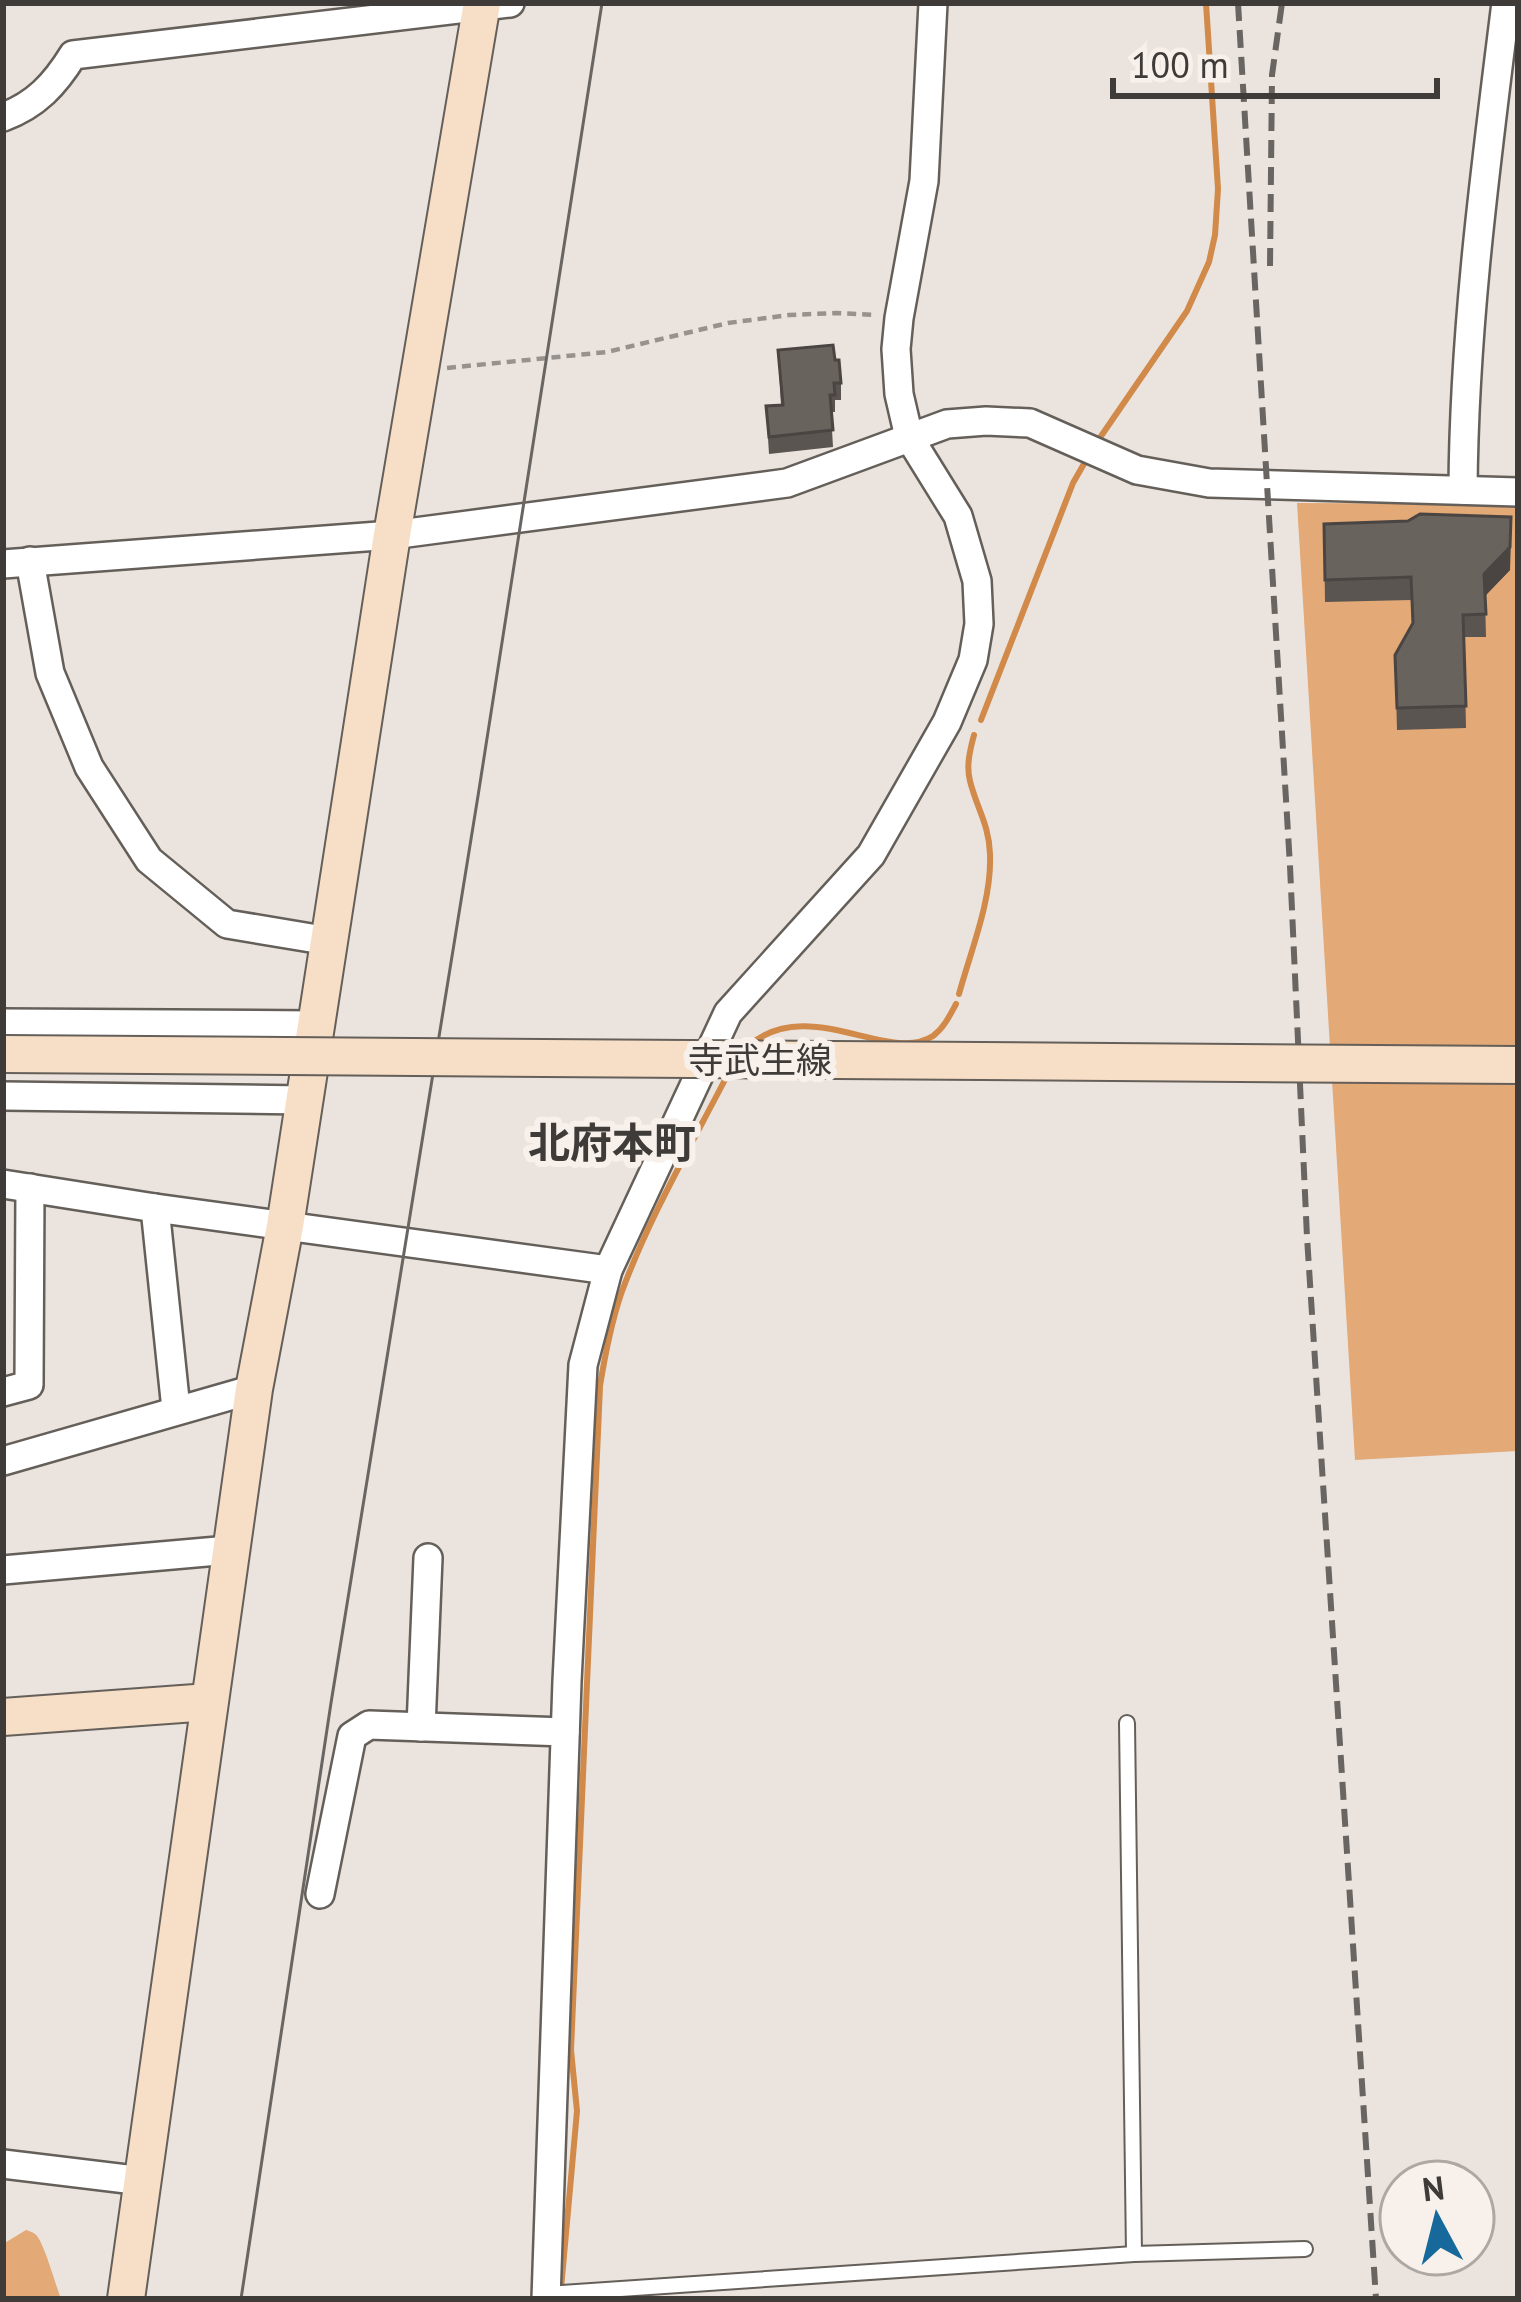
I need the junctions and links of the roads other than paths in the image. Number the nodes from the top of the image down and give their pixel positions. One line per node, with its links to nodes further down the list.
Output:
1 (933, 3): 5 (street)
2 (1506, 3): 6 (street)
3 (491, 4): 4 (street); 8 (street)
4 (3, 117)
5 (909, 437): 6 (street); 8 (street); 20 (street)
6 (1463, 490): 7 (street)
7 (1518, 492)
8 (392, 535): 9 (street); 10 (street)
9 (17, 563): 10 (street)
10 (328, 941): 12 (street)
11 (3, 1023): 12 (street)
12 (316, 1025): 16 (street)
13 (3, 1054): 14 (street, 寺武生線, bridge)
14 (1518, 1065)
15 (3, 1096): 16 (street)
16 (304, 1100): 19 (street)
17 (16, 1186): 18 (street); 22 (street)
18 (155, 1208): 19 (street); 23 (street)
19 (285, 1226): 20 (street); 21 (street)
20 (608, 1270): 32 (street)
21 (254, 1390): 23 (street); 25 (street)
22 (3, 1392)
23 (176, 1409): 24 (street)
24 (3, 1460)
25 (229, 1550): 27 (street); 28 (street)
26 (428, 1558): 31 (street)
27 (3, 1570)
28 (209, 1702): 29 (street); 35 (street)
29 (3, 1718)
30 (1127, 1723): 37 (lane)
31 (421, 1727): 32 (street); 33 (street)
32 (565, 1732): 38 (street)
33 (320, 1894)
34 (3, 2164): 35 (street)
35 (142, 2181): 39 (street)
36 (1305, 2249): 37 (lane)
37 (1134, 2254): 38 (lane)
38 (546, 2296)
39 (126, 2299)

